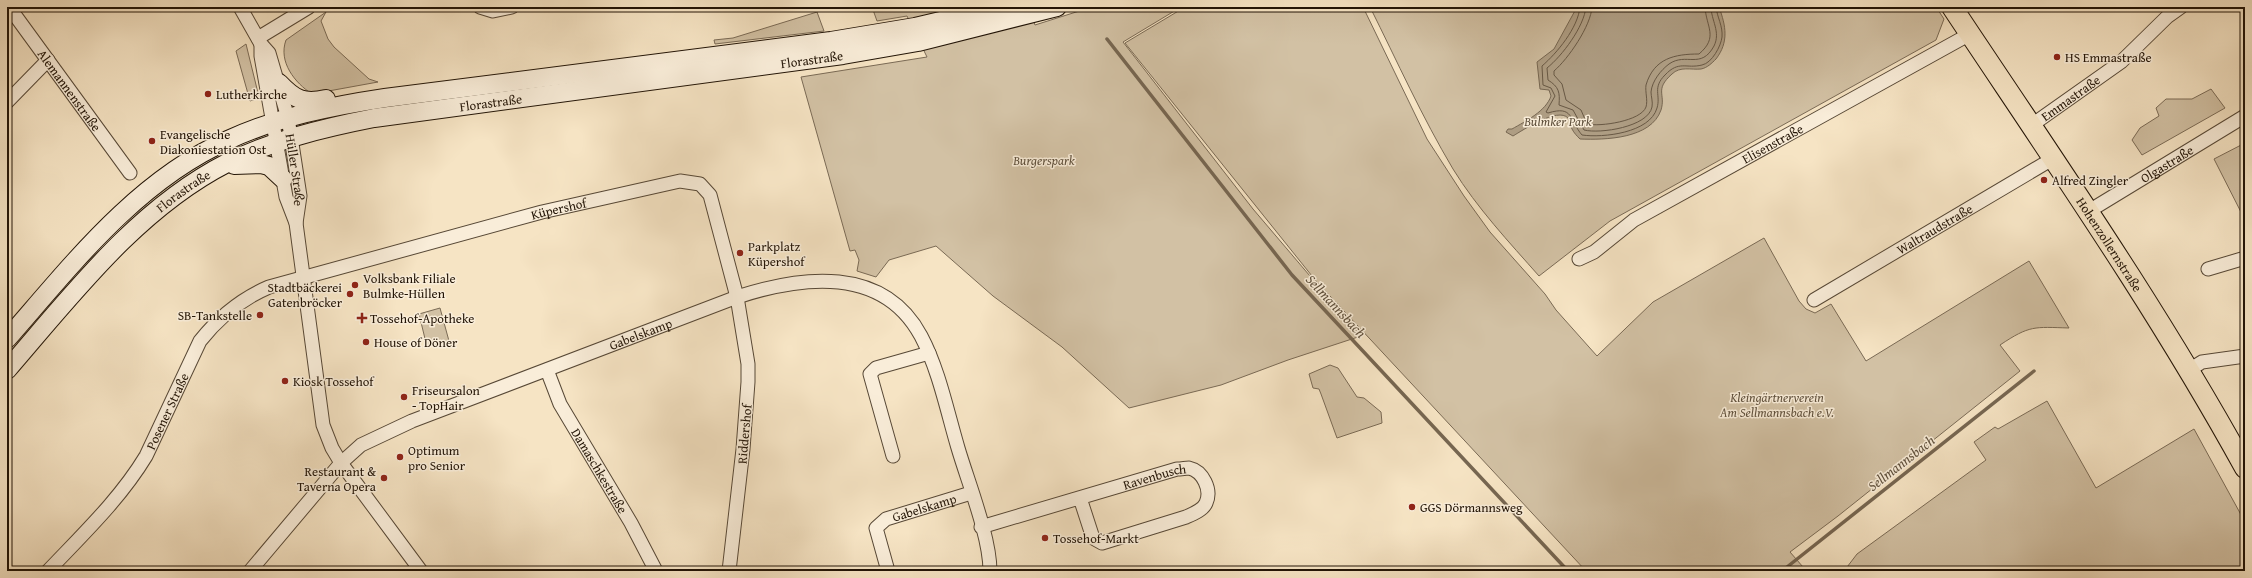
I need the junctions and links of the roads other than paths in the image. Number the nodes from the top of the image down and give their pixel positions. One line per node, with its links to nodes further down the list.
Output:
1 (9, 7): 12 (street, Alemannenstraße)
2 (240, 7): 11 (street)
3 (309, 7): 11 (street)
4 (480, 7): 5 (street)
5 (512, 7)
6 (1000, 7): 15 (main road, Florastraße)
7 (1057, 7): 19 (main road, Florastraße)
8 (1952, 7): 10 (main road, Hohenzollernstraße)
9 (2181, 7): 18 (street, Emmastraße)
10 (1970, 34): 18 (main road, Hohenzollernstraße); 27 (street, Elisenstraße)
11 (260, 41): 13 (street); 17 (street)
12 (48, 60): 14 (street); 22 (street, Alemannenstraße)
13 (279, 83): 15 (main road); 17 (street)
14 (7, 102)
15 (349, 103): 17 (main road, Florastraße)
16 (2245, 116): 24 (street, Olgastraße)
17 (281, 120): 19 (street, Hüller Straße); 32 (main road, Florastraße)
18 (2032, 125): 20 (main road, Hohenzollernstraße)
19 (285, 139): 21 (main road, Florastraße); 23 (street, Hüller Straße); 25 (street, Hüller Straße)
20 (2054, 158): 24 (main road, Hohenzollernstraße); 31 (street, Waltraudstraße)
21 (227, 164): 23 (main road); 35 (main road, Florastraße)
22 (130, 173)
23 (282, 179): 25 (street, Hüller Straße)
24 (2089, 211): 37 (main road, Hohenzollernstraße)
25 (296, 223): 29 (street, Hüller Straße)
26 (2245, 258): 28 (street)
27 (1579, 259)
28 (2208, 269)
29 (303, 279): 30 (street, Küpershof); 39 (street, Hüller Straße); 44 (street, Posener Straße)
30 (737, 298): 33 (street, Gabelskamp); 36 (street, Gabelskamp); 48 (street, Riddershof)
31 (1814, 300)
32 (7, 339)
33 (928, 353): 38 (street); 41 (street, Gabelskamp)
34 (2245, 356): 37 (street)
35 (7, 370)
36 (547, 370): 39 (street, Gabelskamp); 47 (street, Damaschkestraße)
37 (2189, 370): 40 (main road, Hohenzollernstraße)
38 (893, 456)
39 (341, 463): 45 (street, Gabelskamp); 46 (street, Hüller Straße)
40 (2245, 468)
41 (971, 493): 43 (street, Gabelskamp); 49 (street, Gabelskamp)
42 (1080, 498): 42 (street, Ravenbusch); 43 (street, Ravenbusch)
43 (981, 527): 50 (street, Gabelskamp)
44 (48, 571)
45 (250, 571)
46 (421, 571)
47 (656, 571)
48 (729, 571)
49 (888, 571)
50 (990, 571)

